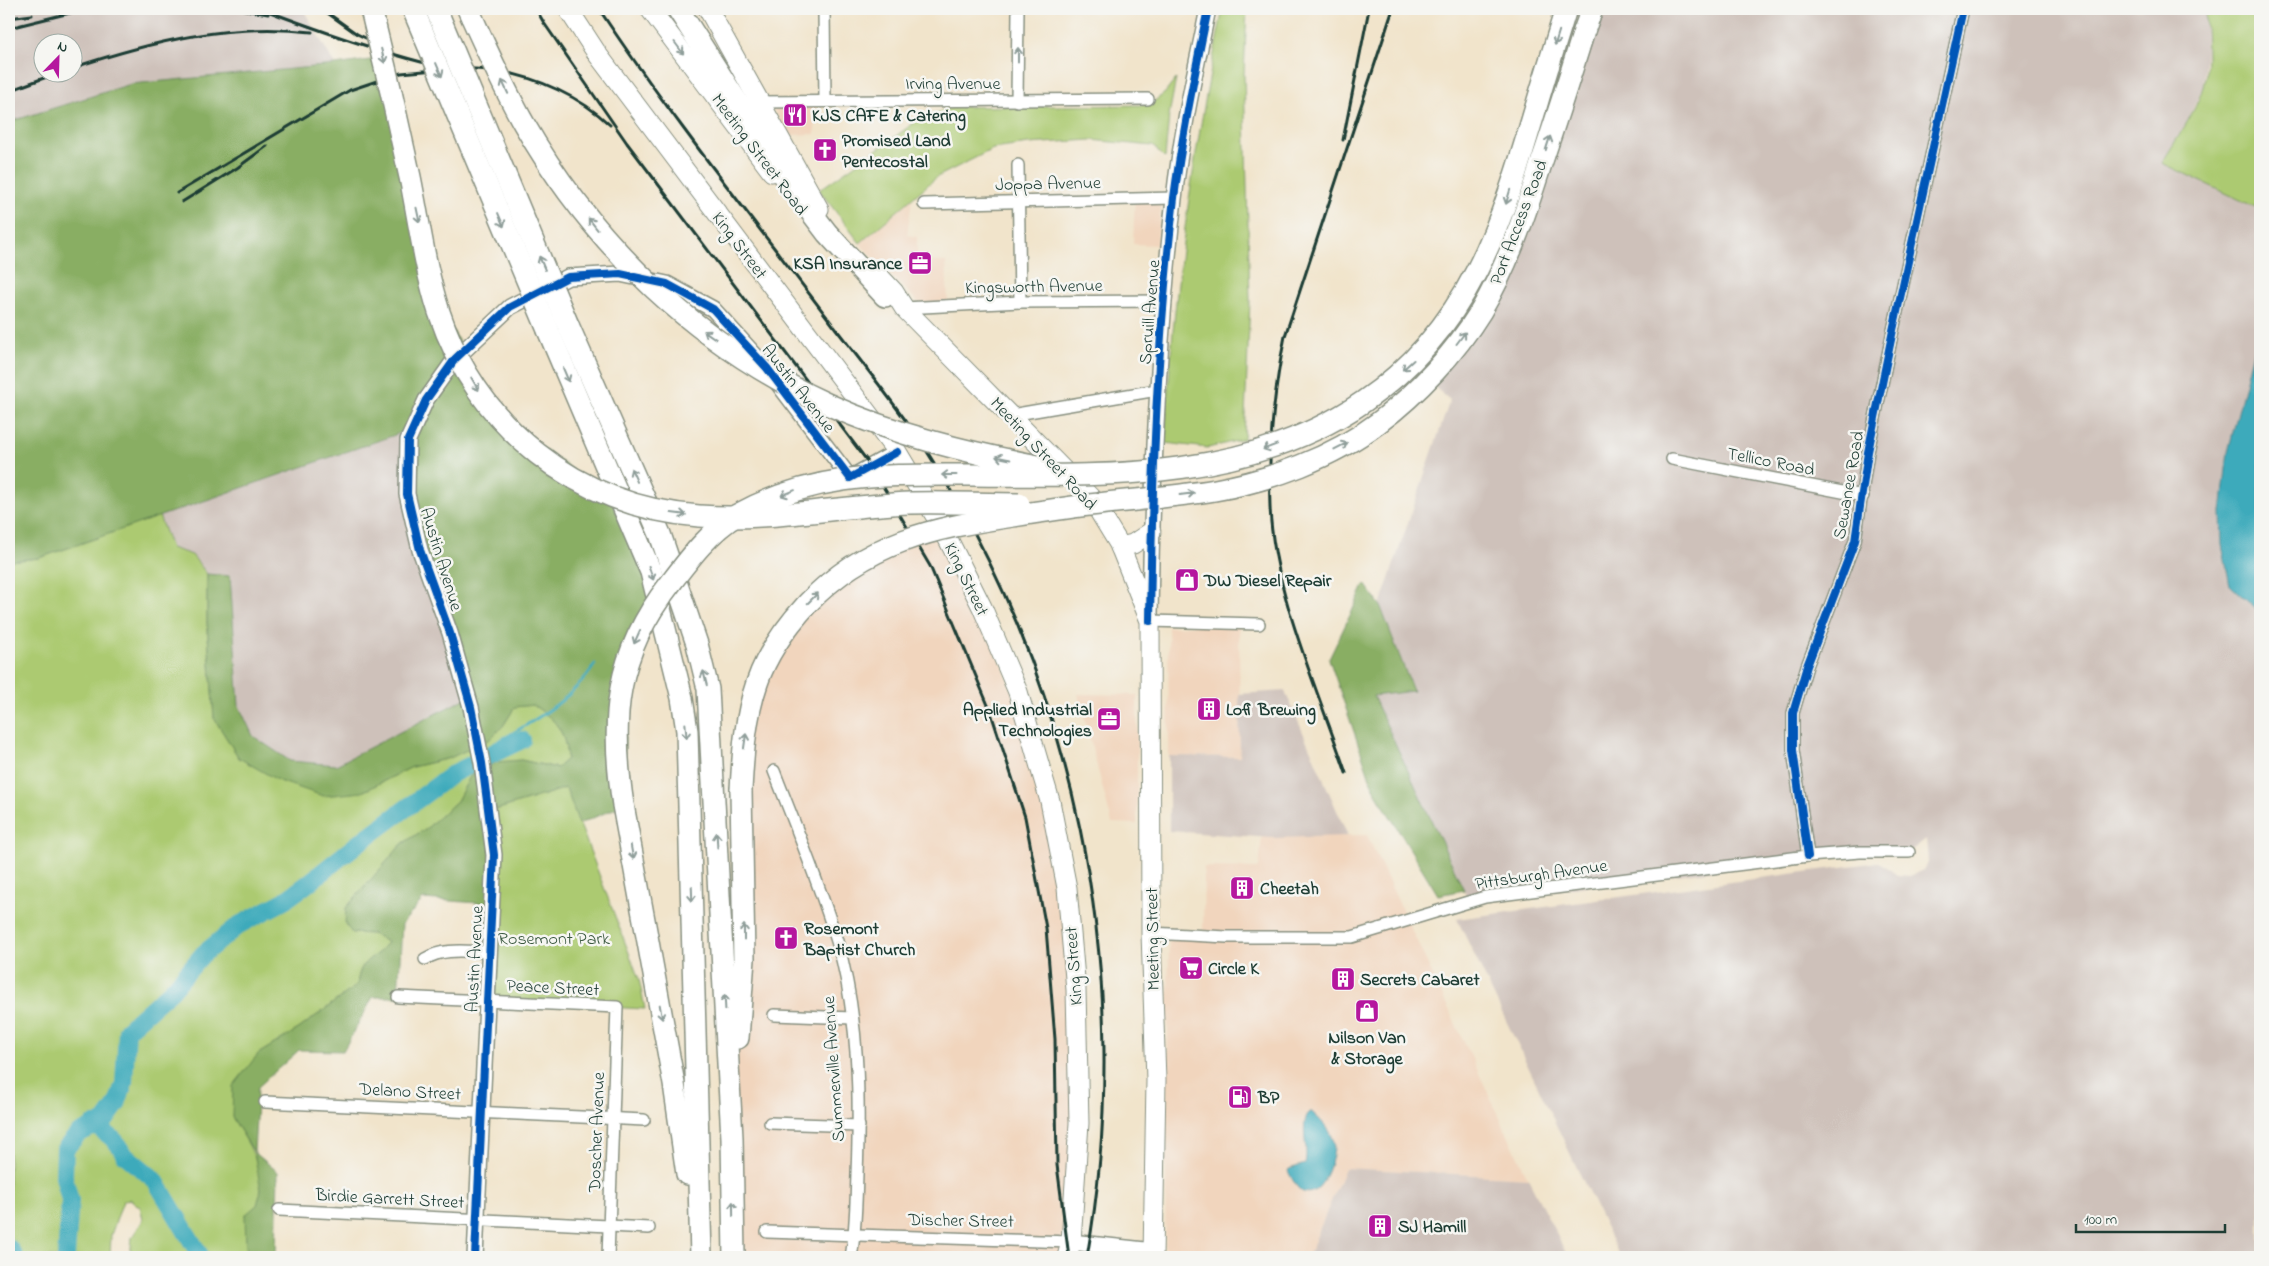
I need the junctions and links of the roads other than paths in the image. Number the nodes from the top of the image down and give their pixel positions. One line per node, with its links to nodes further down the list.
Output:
1 (371, 9): 36 (highway, one-way to 36, bridge)
2 (413, 9): 29 (highway, one-way to 29, bridge)
3 (436, 9): 29 (highway, one-way to 3, bridge)
4 (468, 9): 34 (highway, one-way to 4, bridge)
5 (568, 9): 32 (main road, King Street)
6 (650, 9): 25 (main road, Meeting Street Road, one-way to 25)
7 (678, 9): 25 (highway)
8 (694, 9): 24 (highway)
9 (708, 9): 19 (main road, Meeting Street Road)
10 (824, 9): 17 (street)
11 (1018, 9): 18 (street, one-way to 11)
12 (1208, 9): 21 (street, Spruill Avenue)
13 (1566, 9): 34 (highway, Port Access Road, one-way to 34, bridge)
14 (1592, 9): 36 (highway, Port Access Road, one-way to 14, bridge)
15 (1963, 9): 35 (street, Sewanee Road)
16 (1148, 99): 18 (street, Irving Avenue)
17 (825, 100): 18 (street, Irving Avenue); 19 (street, Irving Avenue)
18 (1017, 101)
19 (758, 102): 24 (main road, Meeting Street Road)
20 (1018, 165): 22 (street)
21 (1174, 198): 22 (street, Joppa Avenue); 26 (street, Spruill Avenue)
22 (1019, 201): 23 (street, Joppa Avenue); 27 (street)
23 (924, 204)
24 (853, 250): 28 (main road, Meeting Street Road)
25 (884, 296): 28 (main road, Meeting Street Road)
26 (1164, 301): 27 (street, Kingsworth Avenue); 30 (street, Spruill Avenue)
27 (1020, 302): 28 (street, Kingsworth Avenue)
28 (904, 308): 31 (main road, Meeting Street Road)
29 (558, 328): 58 (highway, one-way to 29); 70 (highway, one-way to 70)
30 (1157, 390): 31 (street); 37 (street, Spruill Avenue)
31 (1011, 415): 38 (main road, Meeting Street Road)
32 (897, 452): 45 (street, Austin Avenue); 65 (main road, King Street)
33 (1672, 459): 35 (street, Tellico Road)
34 (1102, 475): 69 (highway, one-way to 69, bridge)
35 (1863, 496): 43 (street, Sewanee Road)
36 (1087, 505): 58 (highway, one-way to 36, bridge)
37 (1151, 532): 38 (main road); 39 (street, Spruill Avenue)
38 (1120, 547): 39 (main road, Meeting Street Road)
39 (1150, 621): 40 (street); 44 (main road, Meeting Street)
40 (1259, 624)
41 (774, 771): 51 (street, Summerville Avenue)
42 (1908, 852): 43 (street, Pittsburgh Avenue)
43 (1808, 856): 44 (street, Pittsburgh Avenue)
44 (1151, 934): 66 (main road, Meeting Street)
45 (490, 952): 46 (street); 48 (street, Austin Avenue)
46 (425, 959)
47 (398, 997): 48 (street, Peace Street)
48 (488, 1001): 49 (street, Peace Street); 53 (street, Austin Avenue)
49 (617, 1007): 54 (street, Doscher Avenue)
50 (774, 1015): 51 (street)
51 (852, 1018): 57 (street, Summerville Avenue)
52 (266, 1102): 53 (street, Delano Street)
53 (481, 1112): 54 (street, Delano Street); 60 (street, Austin Avenue)
54 (614, 1118): 55 (street, Delano Street); 61 (street, Doscher Avenue)
55 (644, 1120)
56 (770, 1123): 57 (street)
57 (859, 1126): 64 (street, Summerville Avenue)
58 (732, 1138): 71 (highway, one-way to 58)
59 (279, 1210): 60 (street, Birdie Garrett Street)
60 (476, 1220): 61 (street, Birdie Garrett Street); 67 (street, Austin Avenue)
61 (610, 1226): 62 (street, Birdie Garrett Street); 68 (street, Doscher Avenue)
62 (649, 1228)
63 (767, 1232): 64 (street, Discher Street)
64 (855, 1236): 65 (street, Discher Street); 72 (street, Summerville Avenue)
65 (1069, 1250): 66 (street, Discher Street)
66 (1154, 1254)
67 (474, 1257)
68 (608, 1257)
69 (696, 1257)
70 (701, 1257)
71 (734, 1257)
72 (852, 1257)

